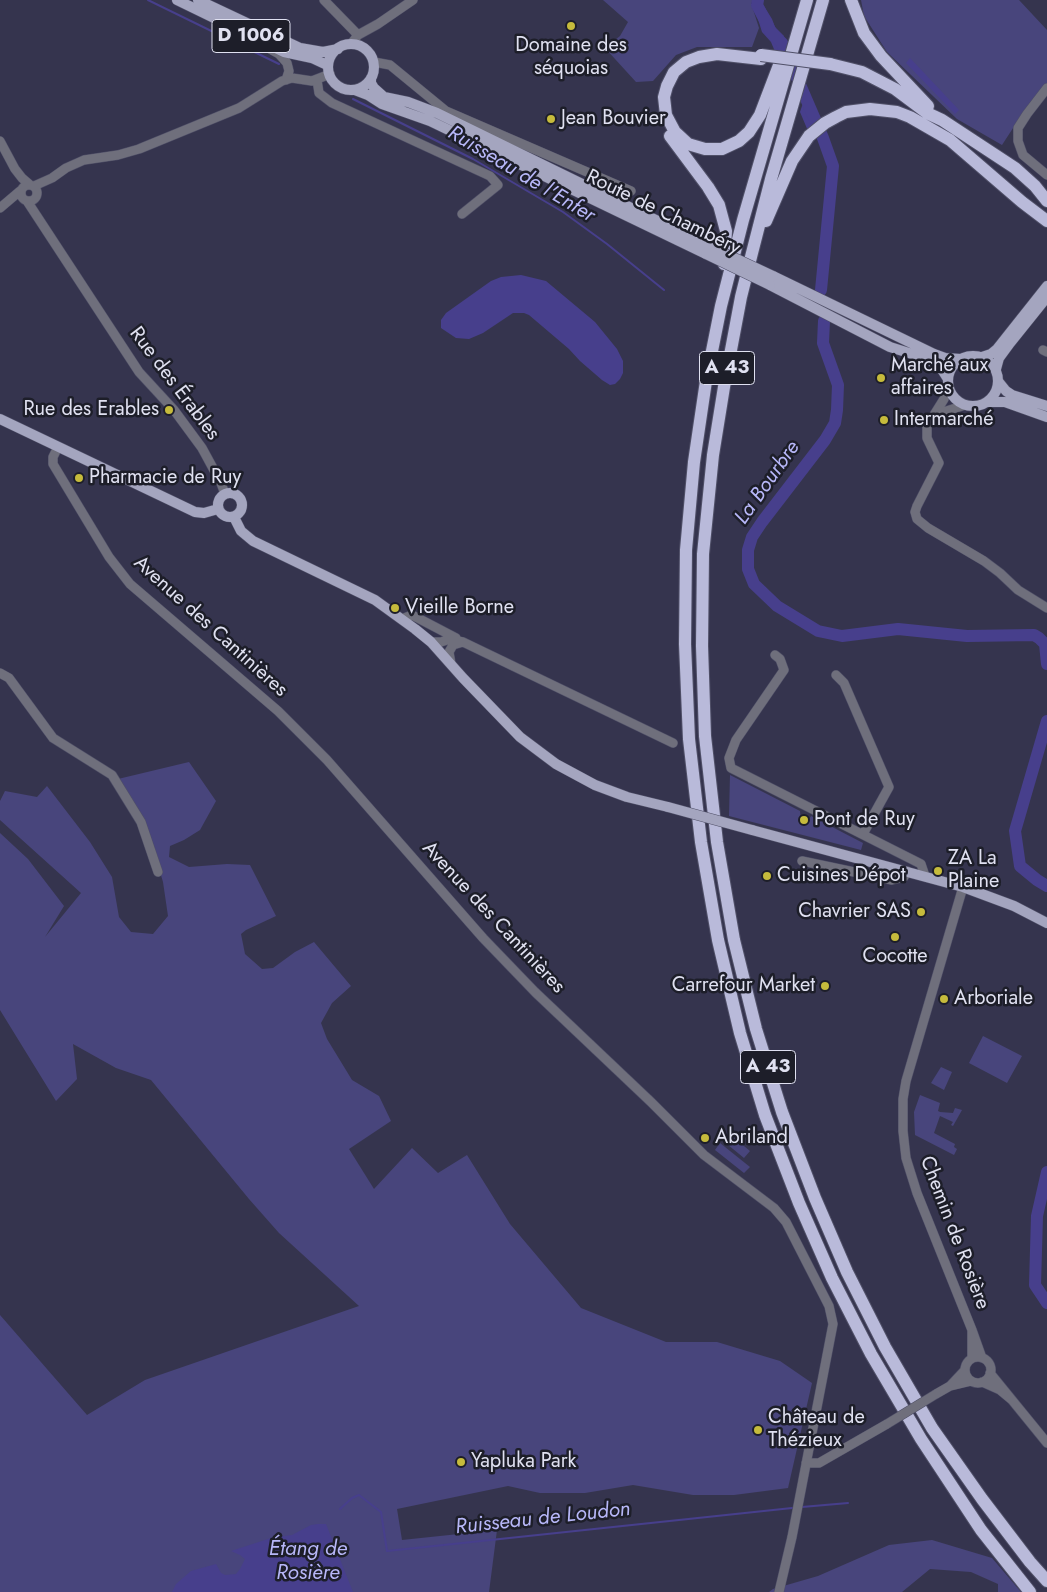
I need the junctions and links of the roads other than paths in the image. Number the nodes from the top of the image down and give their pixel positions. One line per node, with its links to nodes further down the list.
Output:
1 (177, 0): 8 (main road, D 1006)
2 (198, 0): 12 (main road, D 1006)
3 (324, 0): 9 (street)
4 (412, 0): 9 (street)
5 (823, 0): 33 (highway, A 43)
6 (851, 0): 22 (highway)
7 (805, 6): 10 (highway)
8 (237, 30): 16 (main road, D 1006); 18 (street)
9 (358, 35): 11 (street)
10 (792, 42): 13 (highway); 37 (highway, A 43)
11 (351, 44): 12 (main road); 14 (main road)
12 (338, 49): 16 (main road)
13 (761, 57): 15 (highway); 37 (highway)
14 (374, 62): 17 (main road); 26 (street)
15 (830, 66): 22 (highway); 23 (highway)
16 (329, 70): 19 (street); 21 (main road)
17 (371, 78): 21 (main road); 32 (main road, Route de Chambéry)
18 (286, 80): 19 (street); 27 (street)
19 (317, 80): 30 (street)
20 (1047, 88): 25 (street)
21 (355, 90): 32 (main road, Route de Chambéry)
22 (942, 120): 28 (highway)
23 (950, 140): 31 (highway); 33 (highway)
24 (0, 141): 27 (street, Rue des Érables)
25 (1047, 175)
26 (631, 191)
27 (28, 193): 29 (street); 50 (street, Rue des Érables)
28 (1047, 201)
29 (0, 209)
30 (462, 214)
31 (1047, 221)
32 (708, 250): 34 (main road, Route de Chambéry, bridge)
33 (752, 253): 80 (highway, A 43)
34 (772, 281): 39 (main road, Route de Chambéry); 41 (main road, Route de Chambéry)
35 (1047, 286): 38 (main road)
36 (1047, 297): 40 (main road)
37 (720, 306): 82 (highway, A 43)
38 (982, 357): 39 (main road); 40 (main road)
39 (961, 359): 41 (main road)
40 (996, 369): 42 (main road)
41 (948, 381): 44 (main road); 46 (street)
42 (998, 381): 43 (main road); 45 (main road)
43 (987, 402): 44 (main road); 47 (main road)
44 (965, 405): 46 (street)
45 (1047, 406)
46 (934, 415): 53 (street)
47 (1047, 418)
48 (0, 419): 49 (main road)
49 (58, 447): 51 (main road); 79 (street, Avenue des Cantinières)
50 (225, 494): 51 (main road); 52 (main road)
51 (218, 509): 52 (main road)
52 (234, 517): 54 (main road)
53 (1047, 608)
54 (402, 619): 55 (main road); 56 (street)
55 (431, 642): 56 (street); 58 (main road)
56 (463, 642): 58 (street); 61 (street)
57 (775, 655): 62 (street)
58 (451, 664): 64 (main road, bridge)
59 (0, 673): 65 (street)
60 (836, 675): 62 (street)
61 (673, 743)
62 (863, 834): 66 (street)
63 (802, 861): 64 (street)
64 (907, 871): 66 (main road)
65 (158, 872)
66 (925, 876): 67 (main road)
67 (963, 887): 68 (main road); 69 (street, Chemin de Rosière)
68 (1047, 922)
69 (972, 1330): 70 (street, Chemin de Rosière); 71 (street, Chemin de Rosière)
70 (972, 1358): 71 (street); 72 (street)
71 (982, 1358): 73 (street)
72 (965, 1370): 74 (street); 76 (street)
73 (990, 1372): 75 (street); 77 (street)
74 (971, 1380): 75 (street); 76 (street)
75 (982, 1382): 77 (street)
76 (950, 1386): 79 (street, bridge)
77 (1012, 1400): 78 (street)
78 (1047, 1443)
79 (806, 1463): 81 (street)
80 (1047, 1581)
81 (779, 1592)
82 (1030, 1592)

